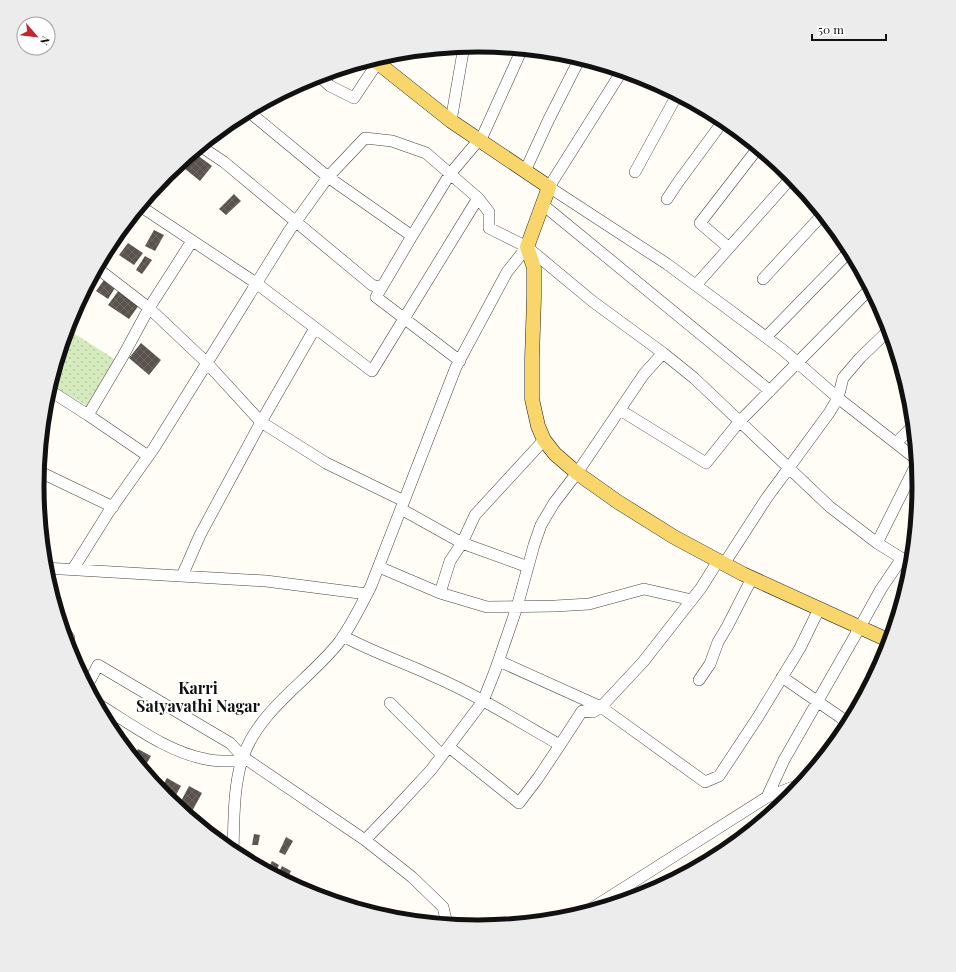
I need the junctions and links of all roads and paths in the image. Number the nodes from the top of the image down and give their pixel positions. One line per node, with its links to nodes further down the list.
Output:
1 (460, 53): 10 (street)
2 (520, 54): 12 (street)
3 (382, 63): 10 (main road)
4 (577, 64): 15 (street)
5 (375, 65): 7 (street)
6 (619, 75): 20 (street)
7 (324, 80)
8 (675, 99): 16 (street)
9 (253, 115): 18 (street)
10 (451, 121): 12 (main road)
11 (720, 126): 22 (street)
12 (479, 140): 15 (main road); 17 (street)
13 (205, 149): 26 (street)
14 (755, 152): 30 (street)
15 (525, 171): 20 (main road)
16 (634, 172)
17 (450, 174): 18 (street); 21 (street); 27 (street)
18 (328, 176): 26 (street); 27 (street)
19 (788, 182): 30 (street)
20 (549, 187): 23 (main road); 35 (street)
21 (478, 198): 29 (street); 39 (street)
22 (667, 199)
23 (542, 204): 29 (main road); 47 (street)
24 (145, 209): 28 (street)
25 (819, 218): 33 (street)
26 (295, 222): 34 (street); 36 (street)
27 (412, 236): 36 (street)
28 (192, 241): 34 (street); 38 (street)
29 (527, 247): 43 (street); 44 (street); 55 (main road)
30 (729, 248): 35 (street)
31 (846, 256): 42 (street)
32 (101, 271): 38 (street)
33 (762, 279)
34 (256, 283): 40 (street); 45 (street)
35 (696, 285): 42 (street)
36 (381, 288): 39 (street)
37 (866, 293): 46 (street)
38 (149, 308): 45 (street); 51 (street)
39 (405, 320): 40 (street); 44 (street)
40 (315, 328): 52 (street)
41 (885, 334): 49 (street)
42 (766, 338): 46 (street)
43 (663, 353): 50 (street); 53 (street)
44 (460, 361): 63 (street)
45 (206, 362): 52 (street); 58 (street)
46 (798, 363): 47 (street); 49 (street)
47 (770, 391): 53 (street)
48 (54, 394): 51 (street)
49 (838, 398): 56 (street); 59 (street)
50 (620, 410): 53 (street); 60 (street)
51 (88, 415): 58 (street)
52 (260, 422): 63 (street); 74 (street)
53 (739, 422): 59 (street)
54 (908, 431): 56 (street)
55 (544, 440): 60 (main road); 65 (street)
56 (896, 443): 57 (street)
57 (911, 455)
58 (148, 456): 64 (street)
59 (789, 468): 66 (street); 68 (street)
60 (577, 473): 68 (main road); 70 (street)
61 (44, 474): 64 (street)
62 (912, 474): 66 (street)
63 (402, 505): 65 (street); 71 (street)
64 (112, 507): 73 (street)
65 (462, 543): 70 (street); 76 (street)
66 (877, 543): 67 (street)
67 (906, 560)
68 (721, 562): 75 (main road); 78 (street)
69 (905, 563): 81 (street)
70 (528, 566): 79 (street)
71 (379, 567): 76 (street); 77 (street)
72 (52, 568): 73 (street)
73 (73, 570): 74 (street)
74 (182, 576): 77 (street)
75 (752, 578): 80 (main road); 87 (street)
76 (440, 593): 79 (street)
77 (367, 594): 82 (street)
78 (692, 600): 79 (street); 92 (street)
79 (517, 607): 84 (street)
80 (820, 609): 81 (main road); 85 (street)
81 (860, 628): 83 (main road); 89 (street)
82 (343, 636): 88 (street); 96 (street)
83 (884, 638)
84 (499, 661): 88 (street); 92 (street)
85 (782, 677): 89 (street); 92 (street)
86 (90, 680): 96 (street)
87 (699, 680)
88 (483, 701): 94 (street); 95 (street)
89 (818, 701): 93 (street); 98 (street)
90 (390, 703): 95 (street)
91 (105, 707): 96 (street)
92 (601, 707): 94 (street)
93 (843, 720)
94 (560, 744): 95 (street)
95 (445, 751): 99 (street)
96 (243, 759): 99 (street); 100 (street)
97 (789, 789): 98 (street)
98 (767, 797): 101 (street)
99 (365, 840): 102 (street)
100 (233, 844)
101 (603, 901)
102 (446, 919)

